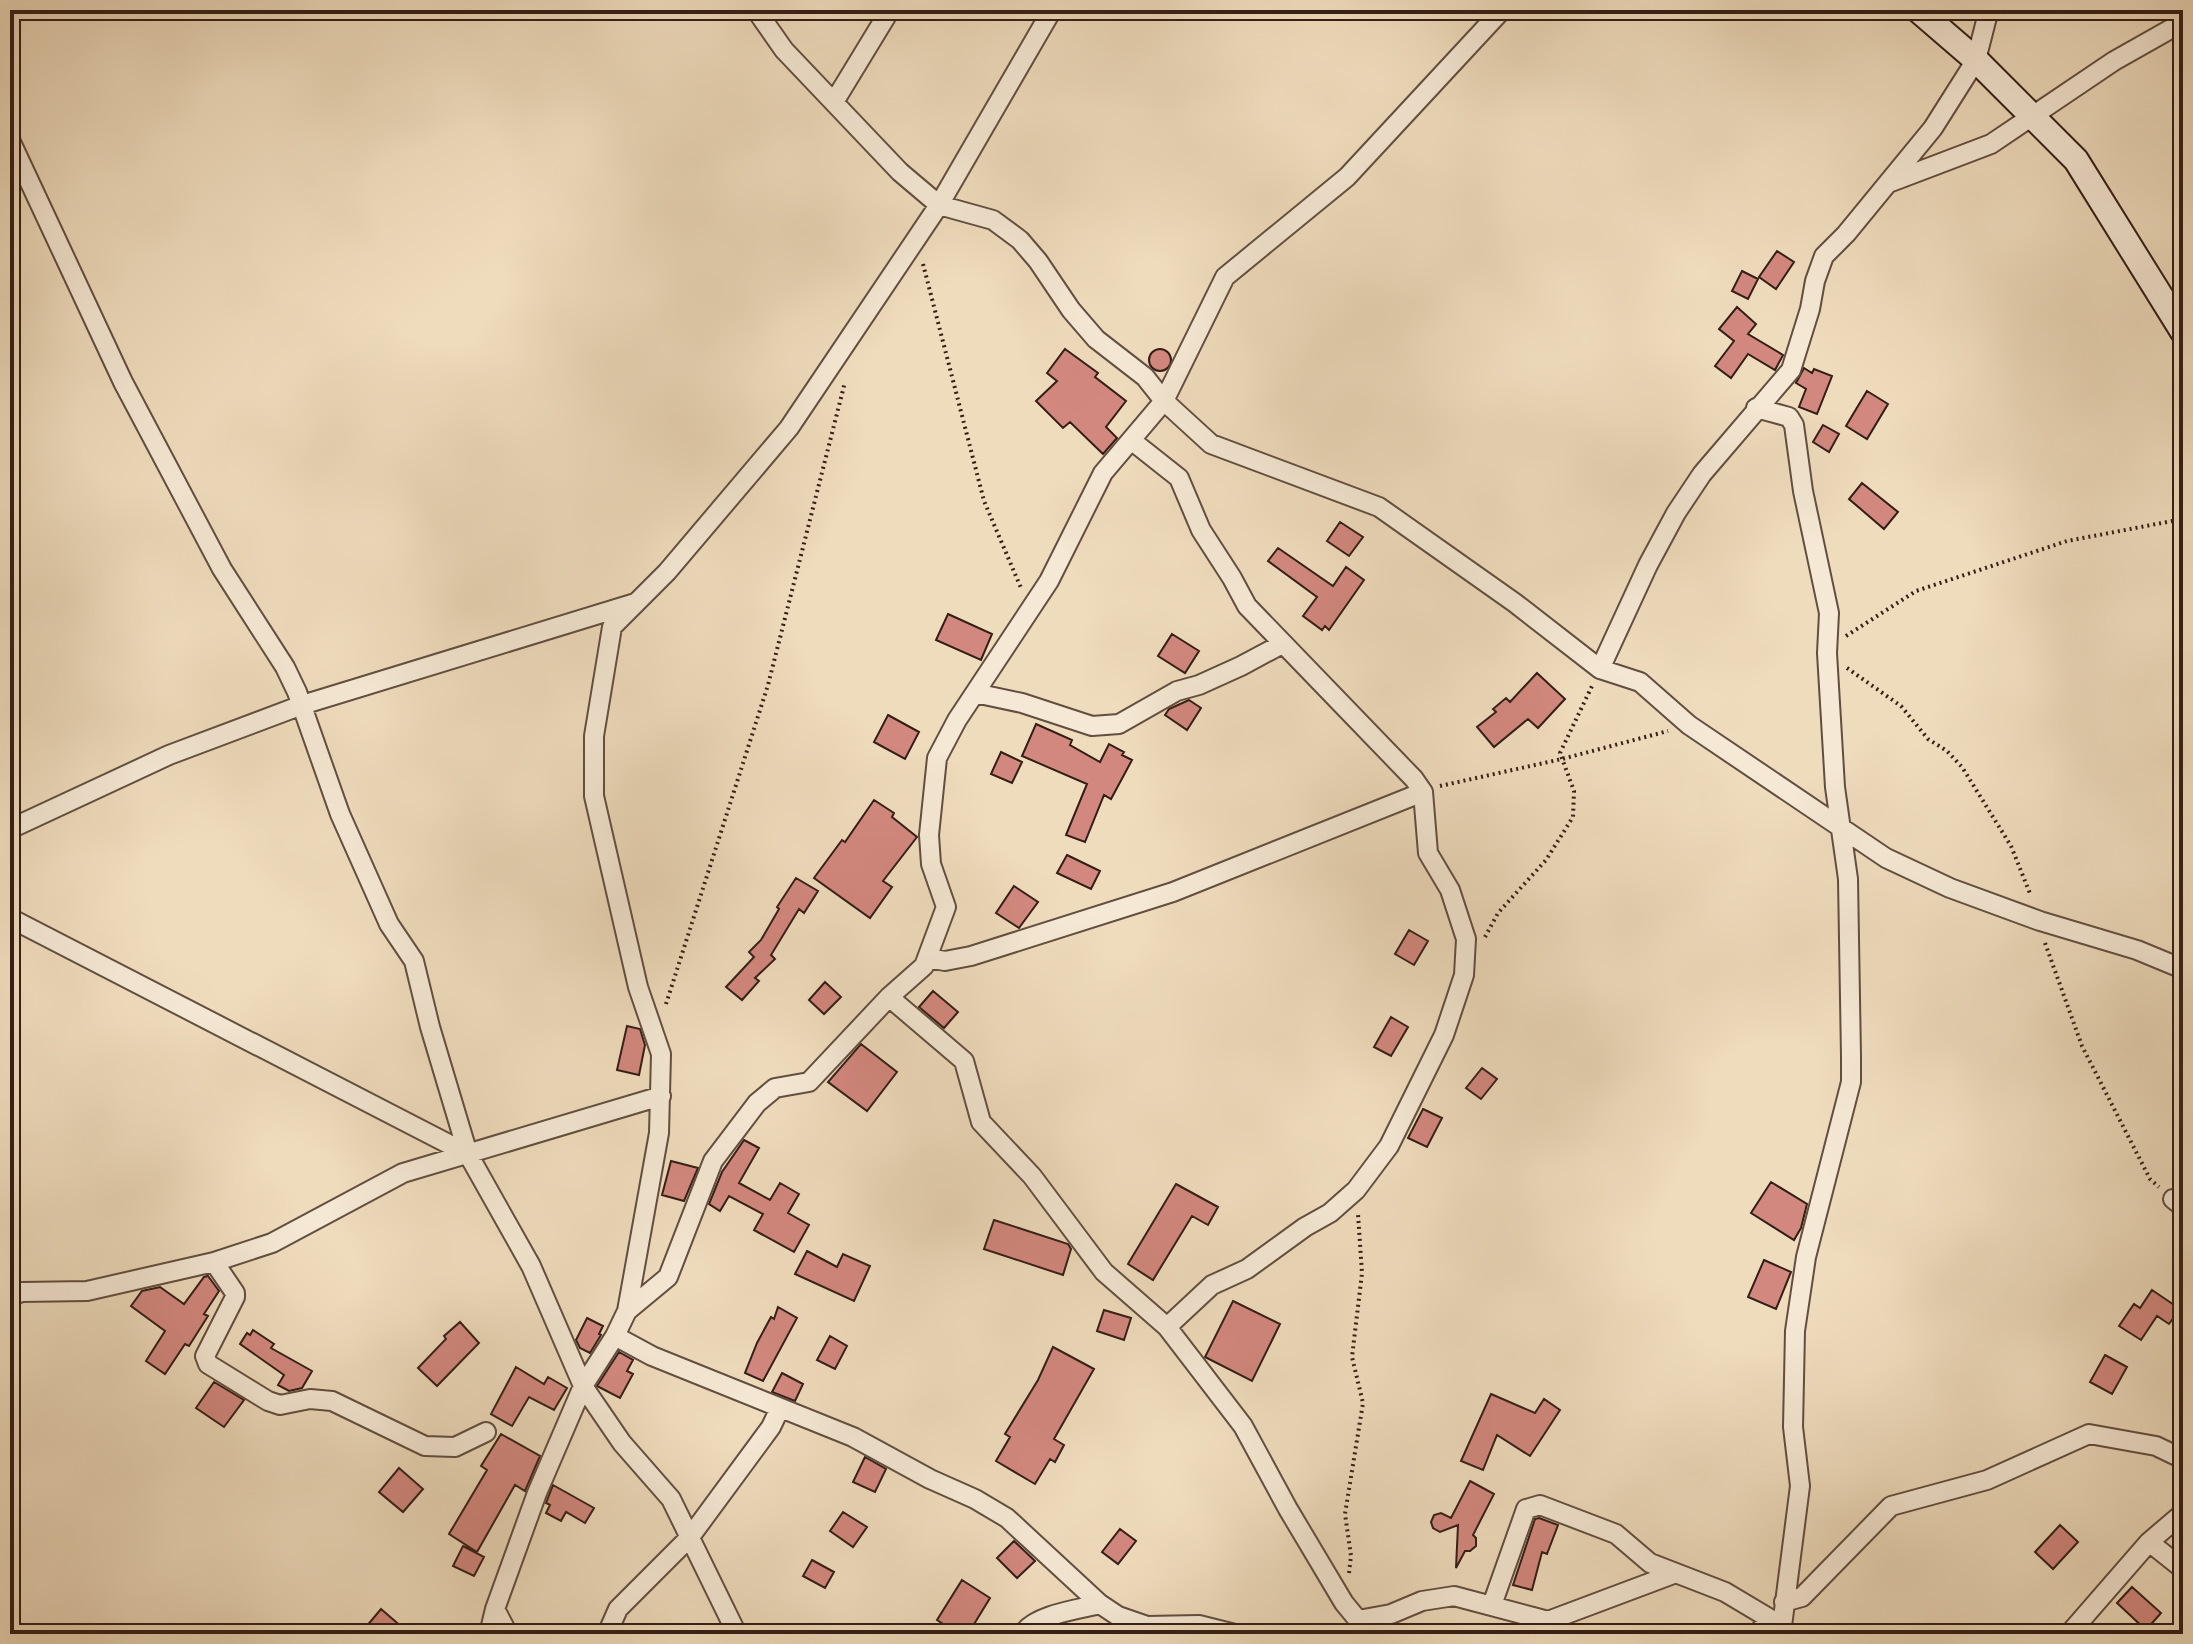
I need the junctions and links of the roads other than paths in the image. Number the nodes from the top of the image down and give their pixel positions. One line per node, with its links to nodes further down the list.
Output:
1 (756, 10): 9 (street)
2 (890, 10): 9 (street)
3 (1052, 10): 13 (street)
4 (1502, 10): 15 (street)
5 (1918, 10): 8 (main road)
6 (1992, 10): 8 (street)
7 (2183, 22): 10 (street)
8 (1976, 60): 10 (main road); 12 (street)
9 (834, 102): 13 (street)
10 (2030, 115): 12 (street); 14 (main road)
11 (10, 140): 22 (street)
12 (1888, 183): 16 (street)
13 (939, 205): 15 (street); 18 (street)
14 (2183, 332)
15 (1164, 401): 17 (street); 20 (street)
16 (1756, 408): 20 (street); 24 (street)
17 (1131, 440): 19 (street); 21 (street)
18 (636, 602): 22 (street); 30 (street)
19 (1282, 644): 21 (street); 23 (street)
20 (1600, 669): 24 (street)
21 (975, 693): 27 (street)
22 (302, 705): 25 (street); 31 (street)
23 (1423, 792): 27 (street); 35 (street)
24 (1842, 827): 28 (street); 46 (street)
25 (10, 829)
26 (10, 918): 31 (street)
27 (927, 958): 29 (street)
28 (2183, 969)
29 (889, 997): 34 (street); 35 (street)
30 (661, 1096): 31 (street); 34 (street)
31 (468, 1154): 32 (street); 37 (street)
32 (214, 1262): 33 (street); 39 (street)
33 (10, 1296)
34 (627, 1311): 36 (street)
35 (1167, 1327): 51 (street)
36 (615, 1336): 37 (street); 38 (street)
37 (583, 1386): 42 (street); 49 (street)
38 (780, 1408): 42 (street); 47 (street)
39 (486, 1432)
40 (2183, 1459): 46 (street)
41 (2183, 1513): 43 (street)
42 (690, 1537): 54 (street); 55 (street)
43 (2149, 1542): 44 (street); 59 (street)
44 (2183, 1569)
45 (1676, 1573): 48 (street); 48 (street); 50 (street)
46 (1784, 1602): 50 (street)
47 (1100, 1604): 56 (street); 57 (street)
48 (1492, 1605): 51 (street)
49 (495, 1609): 52 (street); 53 (street)
50 (1780, 1626): 58 (street)
51 (1359, 1627)
52 (489, 1634)
53 (508, 1634)
54 (607, 1634)
55 (737, 1634)
56 (1023, 1634)
57 (1235, 1634)
58 (1757, 1634)
59 (2069, 1634)

